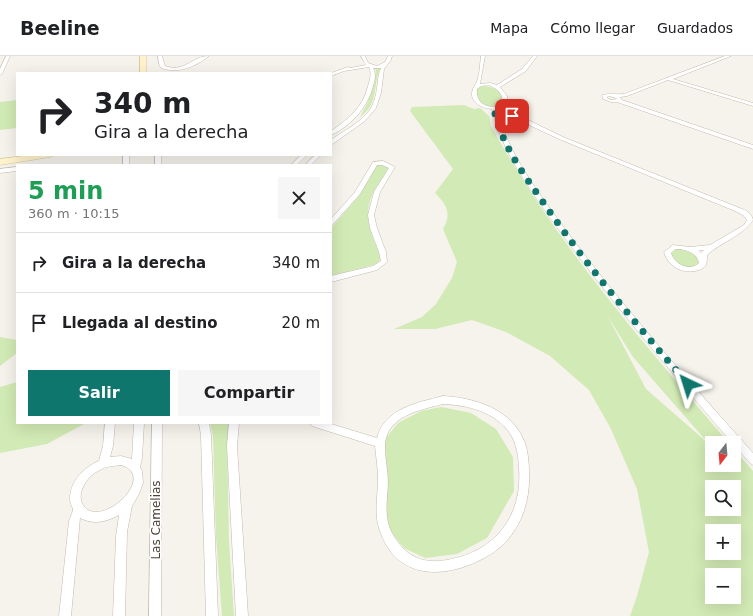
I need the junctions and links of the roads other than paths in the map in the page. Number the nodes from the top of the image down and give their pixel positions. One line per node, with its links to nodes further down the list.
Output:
1 (8, 56): 15 (street)
2 (143, 56): 14 (street)
3 (160, 56): 4 (street)
4 (207, 56)
5 (363, 56): 10 (street)
6 (390, 56): 11 (street)
7 (483, 56): 17 (street)
8 (535, 56): 18 (street)
9 (730, 56): 19 (street)
10 (364, 62): 12 (street); 13 (street)
11 (385, 65): 12 (street); 28 (street)
12 (370, 66): 13 (street); 27 (street)
13 (344, 70): 16 (street)
14 (143, 72)
15 (0, 74)
16 (332, 75)
17 (482, 77): 20 (street); 21 (street)
18 (509, 79): 20 (street); 22 (street)
19 (669, 79): 24 (street); 31 (street)
20 (490, 84): 21 (street); 22 (street)
21 (477, 86): 25 (street)
22 (497, 87): 23 (street)
23 (505, 105): 25 (street); 26 (street)
24 (753, 106)
25 (496, 108): 26 (street); 52 (street)
26 (520, 118): 41 (street)
27 (352, 119): 28 (street); 29 (street)
28 (361, 121): 30 (street)
29 (332, 132)
30 (332, 142)
31 (753, 147)
32 (43, 156): 35 (street)
33 (303, 156): 36 (street)
34 (317, 156): 37 (street)
35 (0, 162)
36 (295, 164)
37 (309, 164)
38 (16, 169): 39 (street)
39 (0, 171)
40 (332, 222): 44 (street)
41 (712, 246): 42 (street); 43 (street)
42 (690, 249): 43 (street); 43 (street)
43 (703, 260)
44 (332, 279)
45 (110, 424): 53 (street)
46 (139, 424): 54 (street)
47 (157, 424): 59 (street, Las Camelias)
48 (204, 424): 60 (street)
49 (234, 424): 61 (street)
50 (318, 424): 51 (street)
51 (379, 443): 51 (street)
52 (753, 460)
53 (104, 462): 54 (street); 56 (street)
54 (135, 468): 55 (street)
55 (128, 502): 56 (street); 58 (street)
56 (78, 508): 57 (street)
57 (65, 616)
58 (120, 616)
59 (156, 616)
60 (212, 616)
61 (242, 616)

